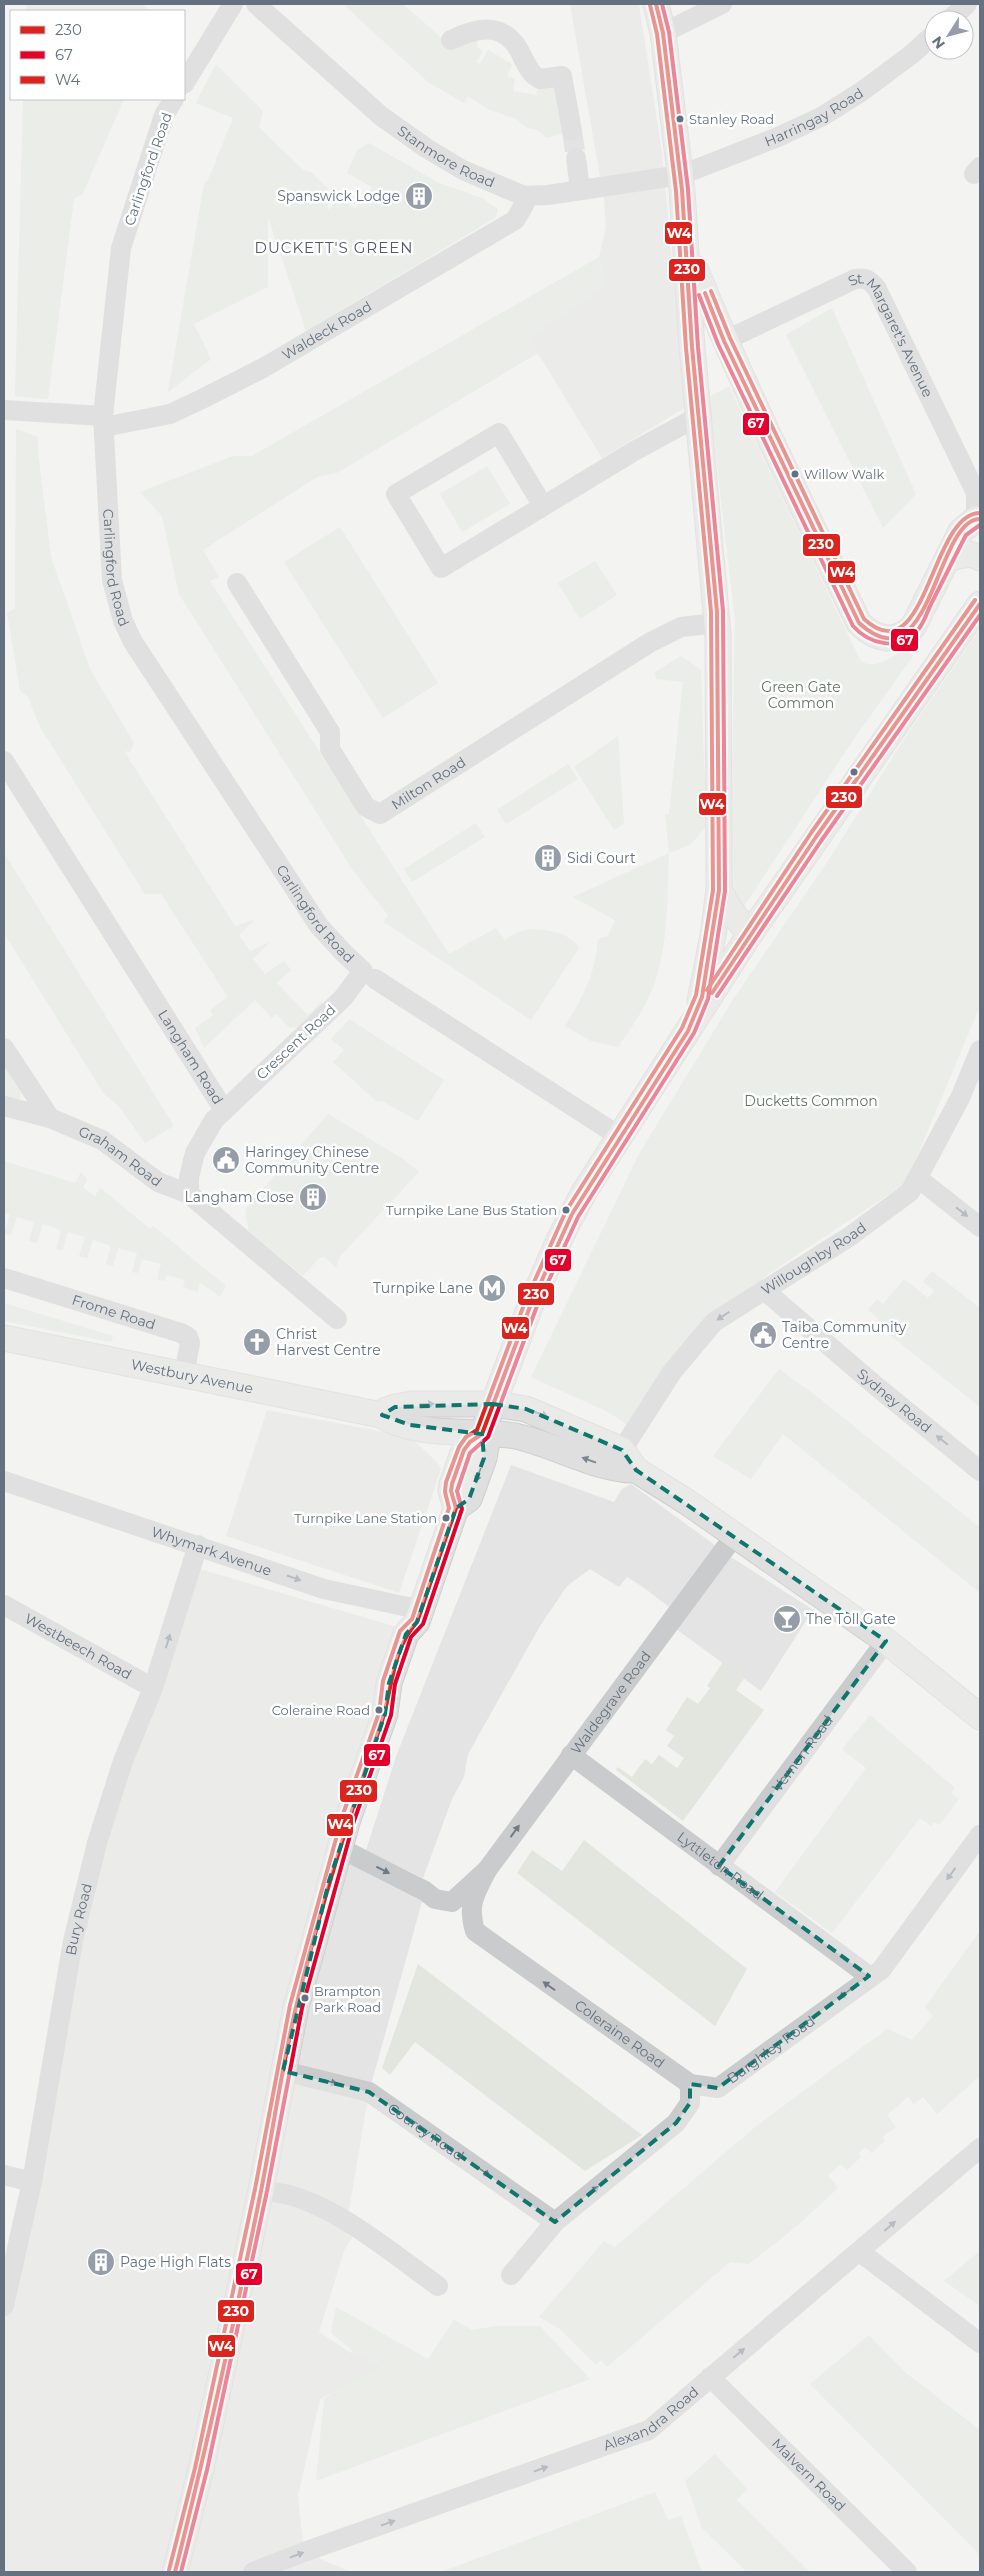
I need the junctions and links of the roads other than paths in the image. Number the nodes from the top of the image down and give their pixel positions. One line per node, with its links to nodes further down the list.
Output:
1 (233, 4): 8 (street)
2 (256, 4): 14 (street, Stanmore Road)
3 (656, 4): 5 (main road)
4 (722, 4): 5 (street)
5 (663, 33): 12 (main road)
6 (451, 40): 10 (street)
7 (924, 43): 12 (street, Harringay Road)
8 (185, 82)
9 (173, 100): 20 (street, Carlingford Road)
10 (572, 131)
11 (576, 158): 13 (street)
12 (681, 174): 13 (street, Stanmore Road); 15 (main road)
13 (580, 189): 14 (street, Stanmore Road)
14 (524, 196): 20 (street, Waldeck Road)
15 (687, 249): 16 (main road); 17 (main road)
16 (724, 341): 17 (main road); 21 (street, St. Margaret's Avenue); 25 (main road)
17 (692, 347): 19 (main road)
18 (4, 410): 20 (street, Waldeck Road)
19 (699, 416): 22 (street); 28 (main road)
20 (103, 422): 32 (street, Carlingford Road)
21 (978, 491): 23 (street)
22 (543, 506): 22 (street)
23 (978, 519): 25 (main road)
24 (980, 558): 25 (main road)
25 (948, 559)
26 (237, 583): 28 (street, Milton Road)
27 (980, 604): 31 (main road)
28 (717, 623): 30 (main road)
29 (4, 761): 37 (street, Langham Road)
30 (719, 890): 31 (main road); 33 (main road)
31 (750, 934): 33 (main road)
32 (369, 975): 37 (street, Crescent Road); 39 (street, Carlingford Road)
33 (688, 1031): 39 (main road)
34 (4, 1048): 38 (street)
35 (980, 1050): 40 (street, Willoughby Road)
36 (4, 1106): 38 (street, Graham Road)
37 (224, 1110): 41 (street, Langham Road)
38 (50, 1118): 41 (street, Graham Road)
39 (619, 1136): 48 (main road)
40 (919, 1179): 42 (street, one-way to 42); 44 (street, Willoughby Road)
41 (188, 1194): 45 (street)
42 (980, 1227)
43 (4, 1278): 47 (street, Frome Road)
44 (764, 1290): 51 (street, Willoughby Road, one-way to 51); 53 (street, Sydney Road, one-way to 44)
45 (337, 1320)
46 (4, 1338): 47 (main road, Westbury Avenue)
47 (184, 1374): 49 (main road, Westbury Avenue)
48 (493, 1404): 49 (main road, one-way to 48); 50 (main road); 51 (main road, one-way to 51)
49 (382, 1415): 50 (main road, Westbury Avenue)
50 (482, 1434): 52 (main road, one-way to 50); 58 (main road)
51 (622, 1450): 52 (main road)
52 (636, 1470): 55 (main road)
53 (980, 1471)
54 (4, 1481): 56 (street, Whymark Avenue)
55 (735, 1535): 59 (main road); 62 (street, Waldegrave Road)
56 (198, 1545): 58 (street, Whymark Avenue, one-way to 58); 60 (street, Bury Road, one-way to 56)
57 (4, 1605): 60 (street, Westbeech Road)
58 (420, 1616): 64 (main road)
59 (886, 1641): 61 (main road); 65 (street, Vernon Road)
60 (153, 1688): 72 (street, Bury Road)
61 (980, 1717)
62 (571, 1755): 65 (street, Lyttleton Road); 66 (street, Waldegrave Road, one-way to 62)
63 (980, 1835): 67 (street, Burghley Road, one-way to 67)
64 (340, 1848): 66 (street, one-way to 66); 68 (main road)
65 (720, 1866): 67 (street, Lyttleton Road)
66 (487, 1870): 69 (street, Coleraine Road, one-way to 66)
67 (869, 1976): 69 (street, Burghley Road, one-way to 69)
68 (283, 2071): 73 (main road); 74 (street, Courcy Road, one-way to 74)
69 (690, 2084): 74 (street, one-way to 69)
70 (980, 2148): 75 (street, Alexandra Road, one-way to 70)
71 (4, 2175): 72 (street)
72 (32, 2182): 78 (street, Bury Road)
73 (261, 2190): 77 (street); 81 (main road)
74 (555, 2222): 76 (street)
75 (860, 2252): 79 (street); 80 (street, Alexandra Road, one-way to 75)
76 (511, 2275)
77 (438, 2286)
78 (4, 2306)
79 (980, 2343)
80 (710, 2378): 82 (street, Alexandra Road, one-way to 80); 83 (street, Malvern Road)
81 (175, 2572)
82 (253, 2572)
83 (906, 2572)

